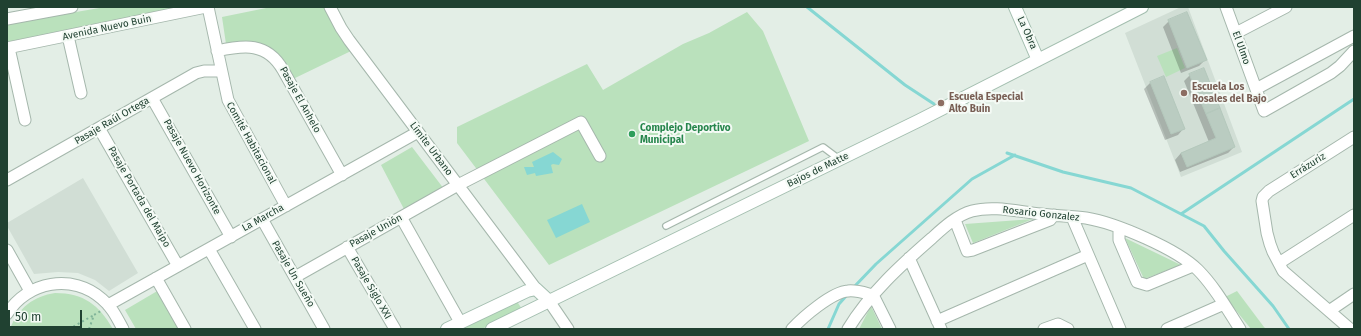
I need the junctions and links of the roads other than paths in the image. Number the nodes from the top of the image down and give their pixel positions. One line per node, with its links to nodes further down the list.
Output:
1 (207, 7): 10 (street, Avenida Nuevo Buin); 13 (street, Comité Habitacional)
2 (330, 7): 22 (street, Límite Urbano)
3 (1015, 7): 15 (main road, La Obra)
4 (1226, 7): 9 (street, El Ulmo)
5 (1286, 7): 9 (street)
6 (65, 8): 8 (street)
7 (1134, 9): 15 (main road, Bajos de Matte)
8 (7, 19)
9 (1236, 33): 17 (street, El Ulmo)
10 (68, 36): 12 (street, Avenida Nuevo Buin); 18 (street)
11 (1354, 36): 17 (street)
12 (8, 48): 20 (street)
13 (217, 51): 16 (street, Comité Habitacional); 26 (street, Pasaje El Anhelo)
14 (1354, 51): 17 (street, El Ulmo)
15 (1038, 60): 25 (main road, Bajos de Matte)
16 (221, 71): 19 (street, Pasaje Raúl Ortega); 29 (street, Comité Habitacional)
17 (1256, 89)
18 (81, 93)
19 (152, 98): 21 (street, Pasaje Raúl Ortega); 38 (street, Pasaje Nuevo Horizonte)
20 (25, 120)
21 (99, 128): 27 (street, Pasaje Raúl Ortega); 45 (street, Pasaje Portada del Maipo)
22 (418, 132): 26 (street, La Marcha); 28 (street, Límite Urbano)
23 (1354, 137): 44 (street, Errázuriz)
24 (600, 156): 28 (street, Pasaje Unión)
25 (840, 159): 36 (lane); 53 (main road, Bajos de Matte)
26 (342, 174): 29 (street, La Marcha)
27 (7, 180)
28 (458, 185): 32 (street, Pasaje Unión); 49 (street, Límite Urbano)
29 (286, 206): 34 (street, La Marcha)
30 (1354, 215): 44 (street)
31 (1054, 216): 33 (street, Rosario Gonzalez); 35 (street, Rosario Gonzalez); 35 (street)
32 (401, 217): 39 (street, Pasaje Unión); 58 (street)
33 (1072, 217): 37 (street, Rosario Gonzalez); 42 (street)
34 (262, 219): 38 (street, La Marcha); 47 (street, Pasaje Un Sueño)
35 (955, 220): 43 (street, Rosario Gonzalez)
36 (666, 226)
37 (1119, 228): 46 (street, Rosario Gonzalez); 46 (street)
38 (231, 236): 40 (street, La Marcha)
39 (347, 247): 47 (street, Pasaje Unión); 64 (street, Pasaje Siglo XXI)
40 (209, 249): 45 (street, La Marcha); 62 (street)
41 (7, 250): 50 (street)
42 (1088, 255): 59 (street); 73 (street)
43 (909, 258): 52 (street, Rosario Gonzalez); 59 (street)
44 (1278, 263): 56 (street)
45 (178, 266): 48 (street, La Marcha)
46 (1193, 266): 54 (street, Rosario Gonzalez)
47 (295, 277): 63 (street, Pasaje Un Sueño)
48 (156, 278): 55 (street, La Marcha); 61 (street)
49 (536, 288): 53 (main road); 58 (main road)
50 (30, 291): 55 (street); 57 (street)
51 (1354, 294): 56 (street)
52 (873, 295): 68 (street); 69 (street, Rosario Gonzalez); 70 (street)
53 (549, 300): 66 (main road, Bajos de Matte); 67 (street)
54 (1224, 304): 74 (street); 75 (street, Rosario Gonzalez)
55 (105, 308): 60 (street)
56 (1329, 311): 76 (street)
57 (7, 314)
58 (460, 322): 65 (main road)
59 (939, 325)
60 (123, 329)
61 (185, 329)
62 (255, 329)
63 (324, 329)
64 (394, 329)
65 (447, 329)
66 (492, 329)
67 (568, 329)
68 (792, 329)
69 (848, 329)
70 (890, 329)
71 (1044, 329): 72 (street)
72 (1068, 329)
73 (1120, 329)
74 (1167, 329)
75 (1240, 329)
76 (1350, 329)

